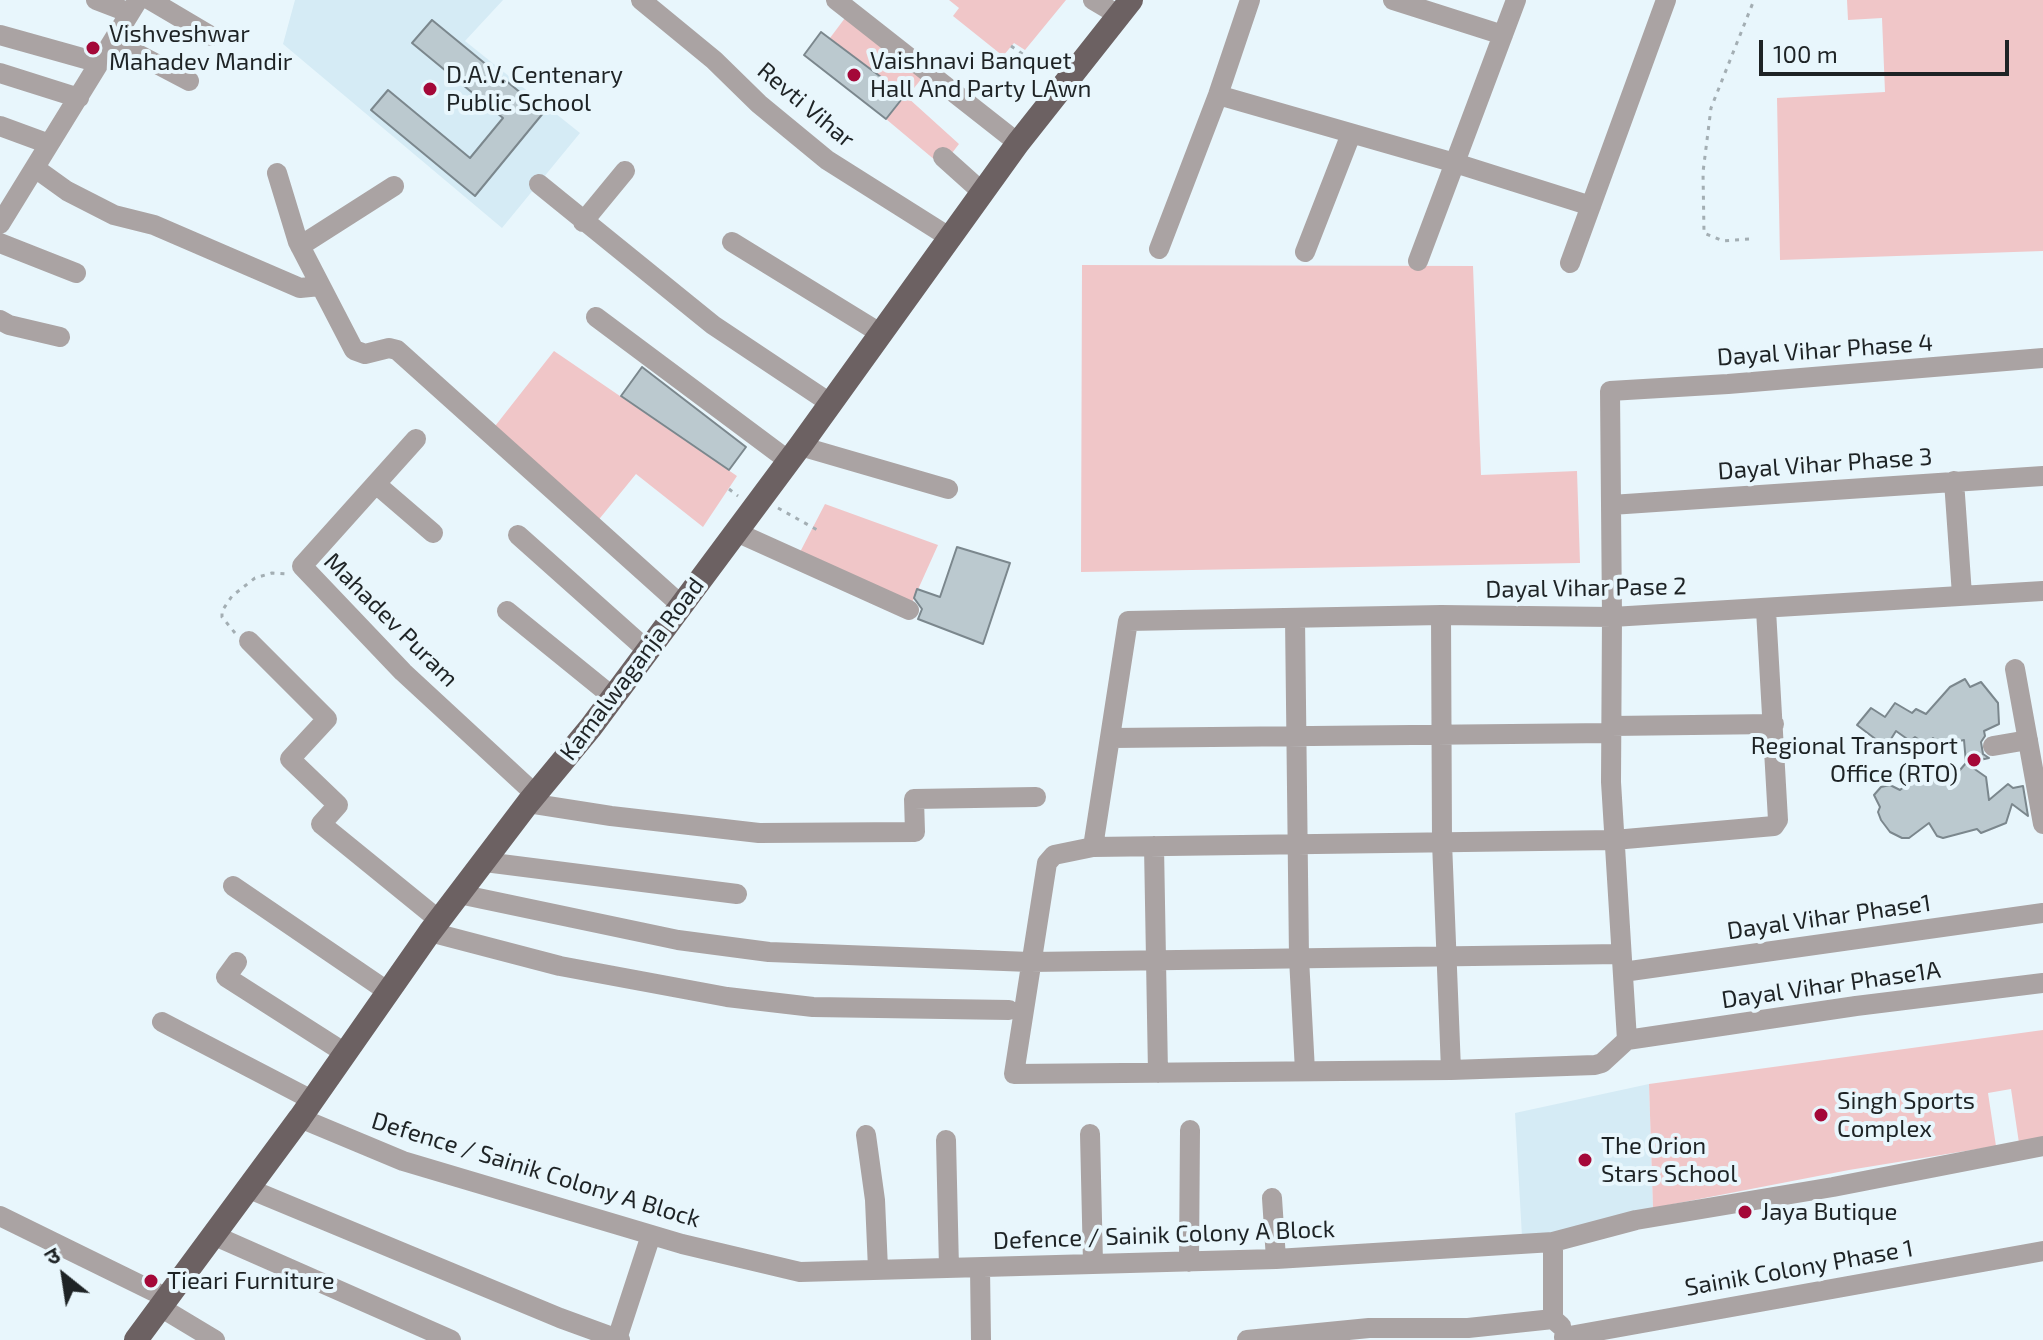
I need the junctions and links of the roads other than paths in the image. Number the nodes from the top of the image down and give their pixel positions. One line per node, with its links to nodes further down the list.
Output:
1 (96, 0): 10 (street)
2 (150, 0): 14 (street)
3 (641, 0): 37 (street, Revti Vihar)
4 (836, 0): 23 (street)
5 (1093, 0): 11 (street)
6 (1250, 0): 19 (street)
7 (1393, 0): 13 (street)
8 (1516, 0): 13 (street)
9 (1666, 0): 34 (street)
10 (134, 6): 15 (street)
11 (1126, 8): 23 (main road, Kamalwaganja Road)
12 (0, 35): 16 (street)
13 (1503, 35): 26 (street)
14 (211, 36)
15 (113, 41): 16 (street); 18 (street)
16 (100, 63): 20 (street)
17 (0, 73): 20 (street)
18 (189, 81)
19 (1218, 95): 22 (street); 41 (street)
20 (79, 98): 24 (street)
21 (0, 126): 24 (street)
22 (1351, 134): 26 (street); 42 (street)
23 (1018, 143): 32 (main road, Kamalwaganja Road)
24 (49, 144): 27 (street)
25 (943, 157): 32 (street)
26 (1455, 163): 34 (street); 43 (street)
27 (35, 168): 33 (street); 46 (street)
28 (625, 171): 35 (street)
29 (277, 173): 40 (street)
30 (539, 184): 35 (street)
31 (394, 186): 40 (street)
32 (982, 192): 37 (main road, Kamalwaganja Road)
33 (9, 193): 36 (street)
34 (1591, 206): 44 (street)
35 (583, 222): 52 (street)
36 (0, 224)
37 (949, 237): 49 (main road, Kamalwaganja Road)
38 (732, 242): 49 (street)
39 (0, 243): 45 (street)
40 (300, 246): 46 (street)
41 (1159, 249)
42 (1305, 252)
43 (1418, 261)
44 (1570, 263)
45 (76, 273)
46 (311, 287): 65 (street)
47 (596, 317): 54 (street)
48 (0, 320): 50 (street)
49 (880, 333): 52 (main road, Kamalwaganja Road)
50 (60, 337)
51 (2043, 358): 59 (street, Dayal Vihar Phase 4)
52 (830, 403): 54 (main road, Kamalwaganja Road)
53 (416, 439): 57 (street, Mahadev Puram)
54 (794, 453): 58 (street); 60 (main road, Kamalwaganja Road)
55 (2043, 476): 56 (street, Dayal Vihar Phase 3)
56 (1954, 481): 59 (street, Dayal Vihar Phase 3); 64 (street)
57 (376, 484): 61 (street); 84 (street, Mahadev Puram)
58 (948, 489)
59 (1611, 505): 70 (street)
60 (736, 532): 65 (main road, Kamalwaganja Road); 66 (street)
61 (433, 533)
62 (518, 535): 73 (street)
63 (2043, 591): 64 (street, Dayal Vihar Pase 2)
64 (1962, 595): 67 (street, Dayal Vihar Pase 2)
65 (681, 605): 73 (main road, Kamalwaganja Road)
66 (909, 610)
67 (1766, 610): 70 (street, Dayal Vihar Pase 2); 76 (street)
68 (507, 611): 75 (street)
69 (1441, 615): 70 (street, Dayal Vihar Pase 2); 71 (street, Dayal Vihar Pase 2); 78 (street)
70 (1612, 617): 77 (street)
71 (1295, 618): 79 (street); 80 (street, Dayal Vihar Pase 2)
72 (249, 641): 96 (street)
73 (647, 650): 75 (main road, Kamalwaganja Road)
74 (2015, 669): 81 (street)
75 (613, 697): 84 (main road, Kamalwaganja Road)
76 (1774, 724): 77 (street); 86 (street)
77 (1611, 730): 78 (street); 86 (street)
78 (1442, 735): 79 (street); 87 (street)
79 (1296, 736): 80 (street); 88 (street)
80 (1112, 738): 90 (street)
81 (2028, 740): 82 (street); 85 (street)
82 (1993, 746)
83 (1036, 797): 84 (street)
84 (532, 798): 91 (main road, Kamalwaganja Road)
85 (2043, 824)
86 (1614, 840): 87 (street); 102 (street)
87 (1442, 842): 88 (street); 97 (street)
88 (1297, 844): 89 (street); 98 (street)
89 (1154, 846): 90 (street); 101 (street)
90 (1093, 847): 100 (street)
91 (485, 862): 93 (main road, Kamalwaganja Road); 94 (street)
92 (233, 886): 104 (street)
93 (459, 894): 96 (main road, Kamalwaganja Road); 100 (street, Dayal Vihar Phase1)
94 (737, 894)
95 (2043, 913): 102 (street, Dayal Vihar Phase1)
96 (434, 926): 104 (main road, Kamalwaganja Road); 105 (street)
97 (1446, 956): 98 (street, Dayal Vihar Phase1); 102 (street, Dayal Vihar Phase1); 109 (street)
98 (1299, 958): 101 (street, Dayal Vihar Phase1); 110 (street)
99 (237, 962): 108 (street)
100 (1030, 962): 101 (street, Dayal Vihar Phase1); 111 (street)
101 (1157, 962): 111 (street)
102 (1622, 963): 107 (street)
103 (2043, 983): 107 (street, Dayal Vihar Phase1A)
104 (387, 991): 108 (main road, Kamalwaganja Road)
105 (1009, 1010)
106 (162, 1022): 112 (street, Defence / Sainik Colony A Block)
107 (1627, 1040): 109 (street)
108 (345, 1053): 112 (main road, Kamalwaganja Road)
109 (1451, 1070): 110 (street)
110 (1305, 1071): 111 (street)
111 (1158, 1073)
112 (306, 1109): 118 (main road, Kamalwaganja Road); 122 (street, Defence / Sainik Colony A Block)
113 (1190, 1130): 126 (street)
114 (1090, 1134): 127 (street)
115 (866, 1135): 130 (street)
116 (946, 1140): 128 (street)
117 (2043, 1146): 123 (street, Defence / Sainik Colony A Block)
118 (247, 1188): 121 (main road, Kamalwaganja Road); 137 (street)
119 (1272, 1198): 125 (street)
120 (0, 1216): 131 (street)
121 (213, 1235): 131 (main road, Kamalwaganja Road); 136 (street)
122 (651, 1235): 130 (street, Defence / Sainik Colony A Block); 137 (street)
123 (1553, 1242): 125 (street, Defence / Sainik Colony A Block); 132 (street)
124 (2043, 1251): 133 (street, Sainik Colony Phase 1)
125 (1276, 1259): 126 (street, Defence / Sainik Colony A Block)
126 (1189, 1262): 127 (street, Defence / Sainik Colony A Block)
127 (1093, 1263): 129 (street, Defence / Sainik Colony A Block)
128 (949, 1268): 129 (street, Defence / Sainik Colony A Block); 130 (street, Defence / Sainik Colony A Block)
129 (980, 1268): 138 (street)
130 (878, 1269)
131 (163, 1303): 134 (main road, Kamalwaganja Road); 135 (street)
132 (1553, 1319): 133 (street); 139 (street)
133 (1564, 1338)
134 (136, 1340)
135 (215, 1340)
136 (451, 1340)
137 (618, 1340)
138 (981, 1340)
139 (1247, 1340)

